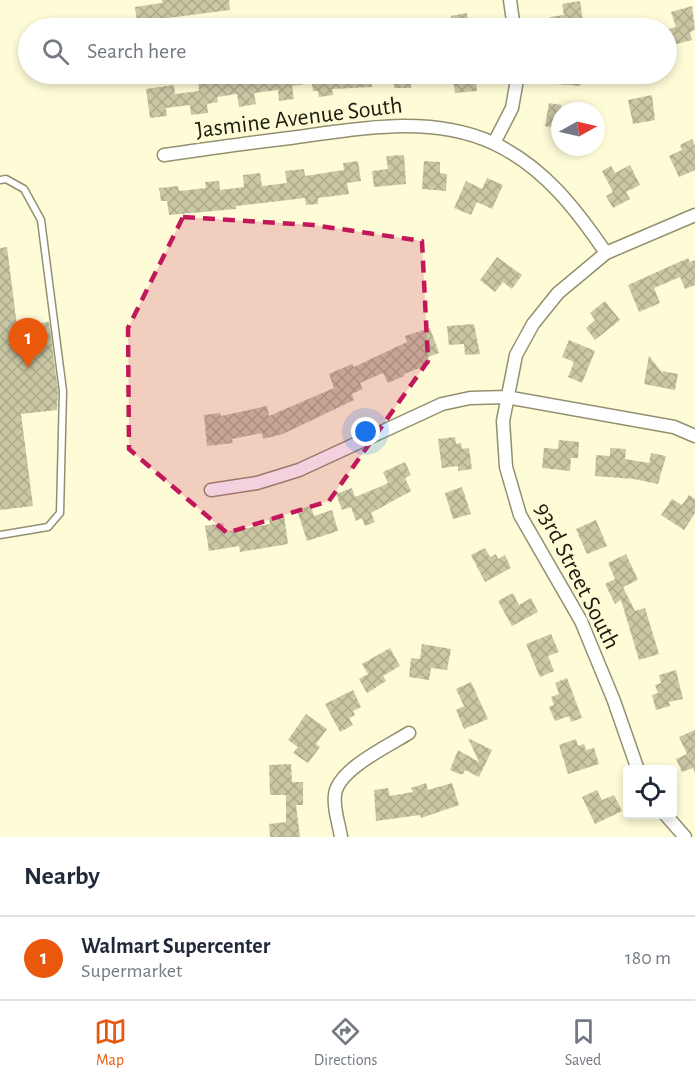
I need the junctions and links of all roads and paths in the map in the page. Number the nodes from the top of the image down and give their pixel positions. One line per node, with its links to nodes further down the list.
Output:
1 (510, 0): 2 (street)
2 (513, 18)
3 (516, 84): 4 (street)
4 (494, 143): 5 (street, Jasmine Avenue South); 8 (street, Jasmine Avenue South)
5 (164, 155)
6 (0, 180): 12 (lane)
7 (695, 215): 8 (street, 93rd Street South)
8 (606, 253): 9 (street, 93rd Street South)
9 (506, 397): 10 (street); 11 (street); 14 (street, 93rd Street South)
10 (695, 436)
11 (211, 490)
12 (0, 535)
13 (409, 733): 16 (street)
14 (636, 765)
15 (669, 819): 17 (street)
16 (341, 837)
17 (685, 837)

